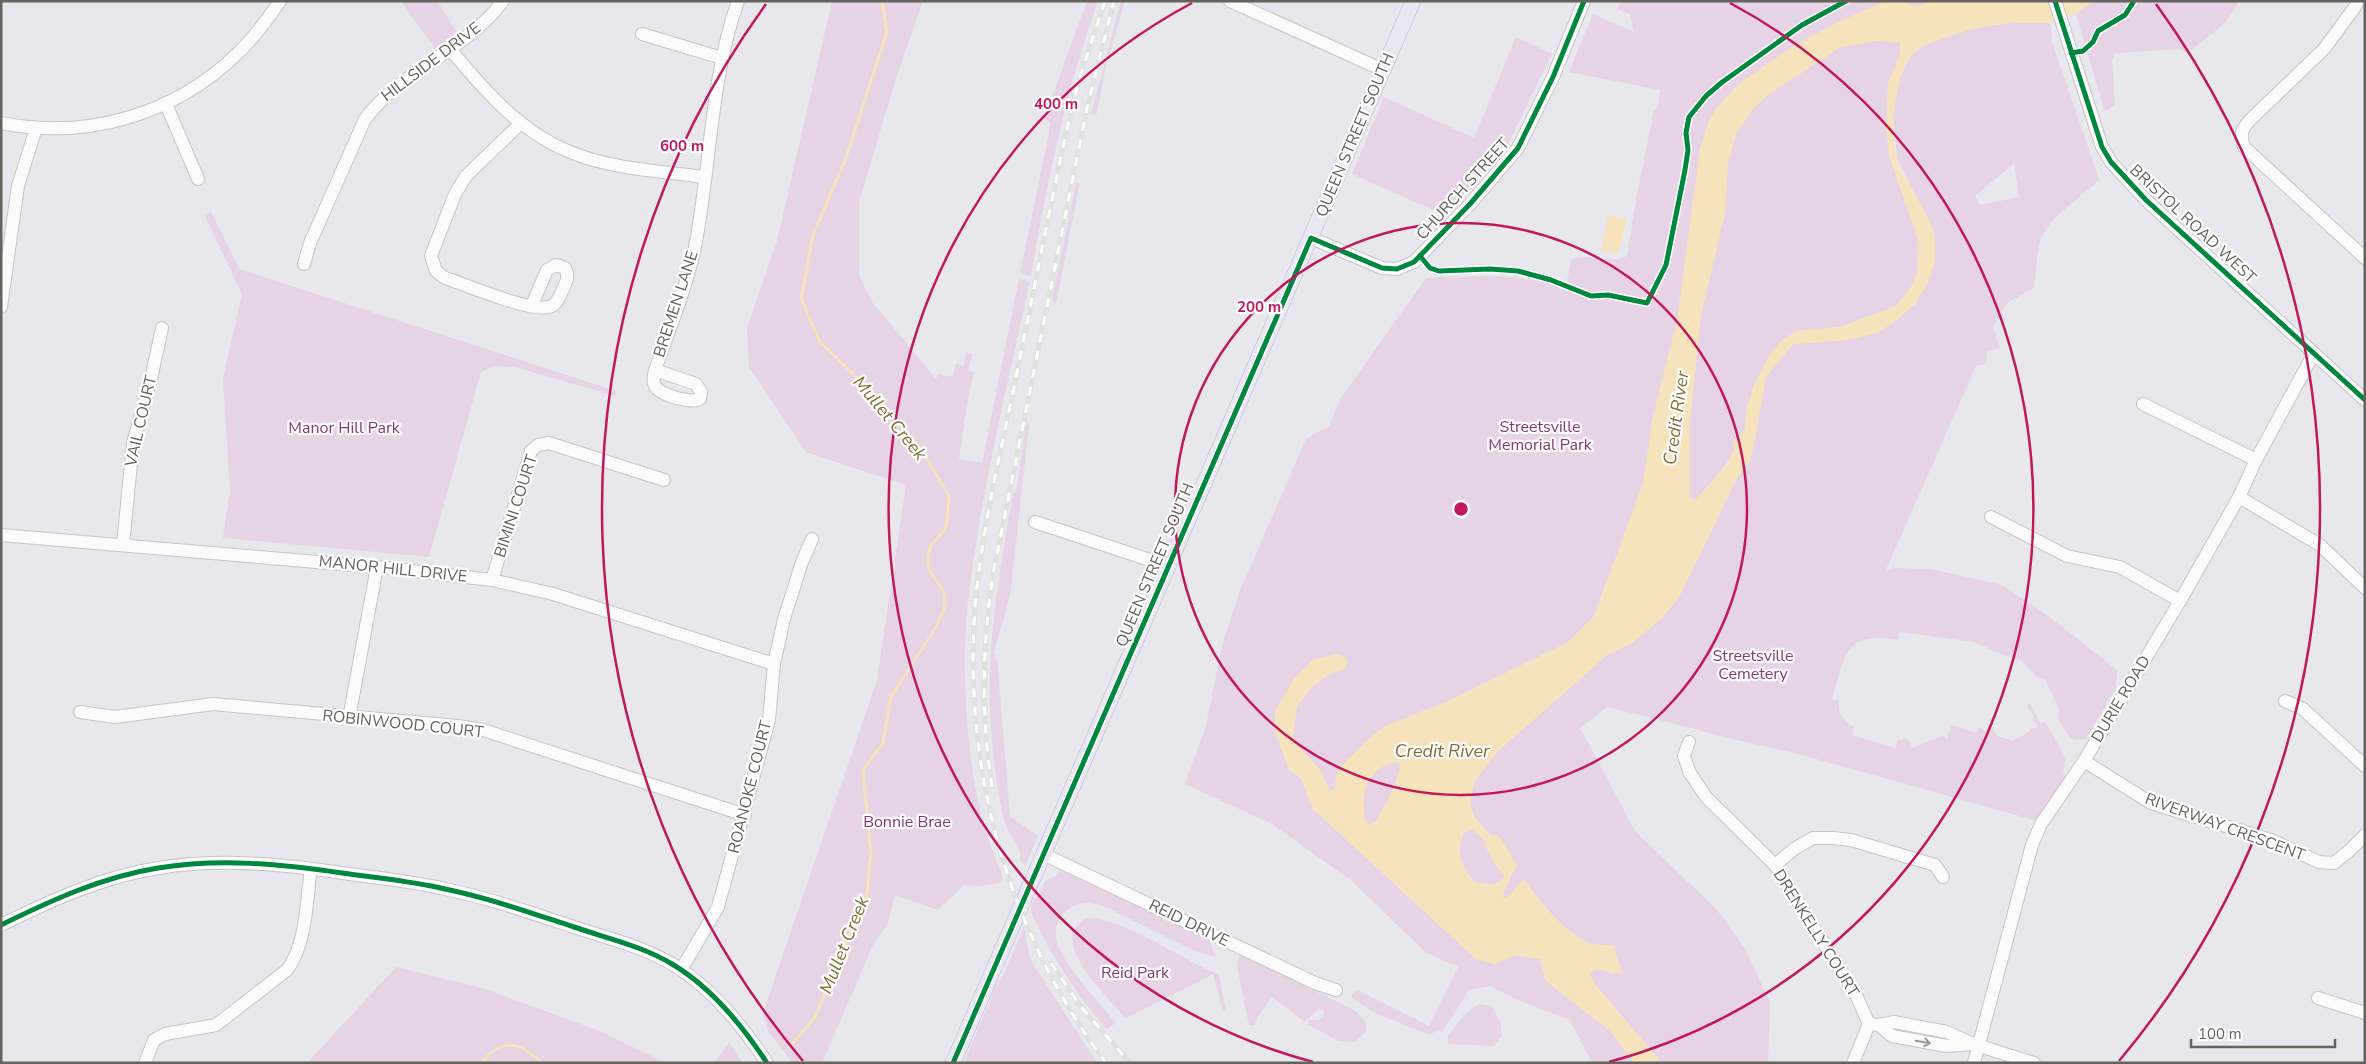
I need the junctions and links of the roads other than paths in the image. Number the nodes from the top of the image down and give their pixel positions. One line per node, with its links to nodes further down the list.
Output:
1 (280, 1): 13 (street)
2 (503, 1): 10 (street, HILLSIDE DRIVE)
3 (738, 1): 11 (street, BREMEN LANE)
4 (1230, 1): 12 (street)
5 (1413, 1): 12 (main road, QUEEN STREET SOUTH)
6 (1584, 1): 19 (street, CHURCH STREET)
7 (2055, 1): 25 (street, BRISTOL ROAD WEST)
8 (2359, 7): 20 (street)
9 (642, 34): 11 (street)
10 (450, 49): 15 (street); 21 (street, HILLSIDE DRIVE)
11 (722, 58): 17 (street, BREMEN LANE)
12 (1383, 70): 19 (main road, QUEEN STREET SOUTH)
13 (166, 104): 16 (street); 18 (street)
14 (1, 123): 16 (street)
15 (521, 124): 17 (street); 22 (street)
16 (36, 128): 23 (street)
17 (704, 177): 26 (street, BREMEN LANE)
18 (198, 179)
19 (1311, 238): 37 (main road, QUEEN STREET SOUTH)
20 (2365, 258)
21 (304, 264)
22 (532, 305)
23 (1, 307)
24 (162, 328): 36 (street, VAIL COURT)
25 (2314, 353): 27 (street, BRISTOL ROAD WEST); 29 (street, DURIE ROAD)
26 (654, 370)
27 (2365, 400)
28 (2143, 404): 29 (street)
29 (2256, 460): 31 (street, DURIE ROAD)
30 (664, 480): 39 (street, BIMINI COURT)
31 (2238, 497): 40 (street); 41 (street, DURIE ROAD)
32 (1991, 517): 41 (street)
33 (1035, 522): 37 (street)
34 (1, 535): 36 (street, MANOR HILL DRIVE)
35 (812, 539): 42 (street, ROANOKE COURT)
36 (123, 545): 38 (street, MANOR HILL DRIVE)
37 (1168, 566): 51 (main road, QUEEN STREET SOUTH)
38 (377, 567): 39 (street, MANOR HILL DRIVE); 45 (street)
39 (492, 580): 42 (street, MANOR HILL DRIVE)
40 (2365, 588)
41 (2180, 601): 47 (street, DURIE ROAD)
42 (774, 664): 49 (street, ROANOKE COURT)
43 (2285, 701): 48 (street)
44 (80, 712): 45 (street, ROBINWOOD COURT)
45 (349, 718): 49 (street, ROBINWOOD COURT)
46 (1689, 742): 52 (street, DRENKELLY COURT)
47 (2084, 761): 50 (street, RIVERWAY CRESCENT); 61 (street, DURIE ROAD)
48 (2365, 766)
49 (744, 815): 56 (street, ROANOKE COURT)
50 (2365, 835)
51 (1043, 854): 57 (street, REID DRIVE); 64 (main road, QUEEN STREET SOUTH)
52 (1775, 866): 54 (street); 60 (street, DRENKELLY COURT)
53 (311, 869): 55 (street); 56 (street); 62 (street)
54 (1943, 878)
55 (1, 925)
56 (681, 970): 63 (street)
57 (1336, 990)
58 (2318, 998): 59 (street)
59 (2365, 1012)
60 (1874, 1025): 61 (street); 65 (street)
61 (1976, 1044): 66 (street, DURIE ROAD); 67 (street)
62 (144, 1063)
63 (767, 1063)
64 (953, 1063)
65 (1853, 1063)
66 (1974, 1063)
67 (2034, 1063)

